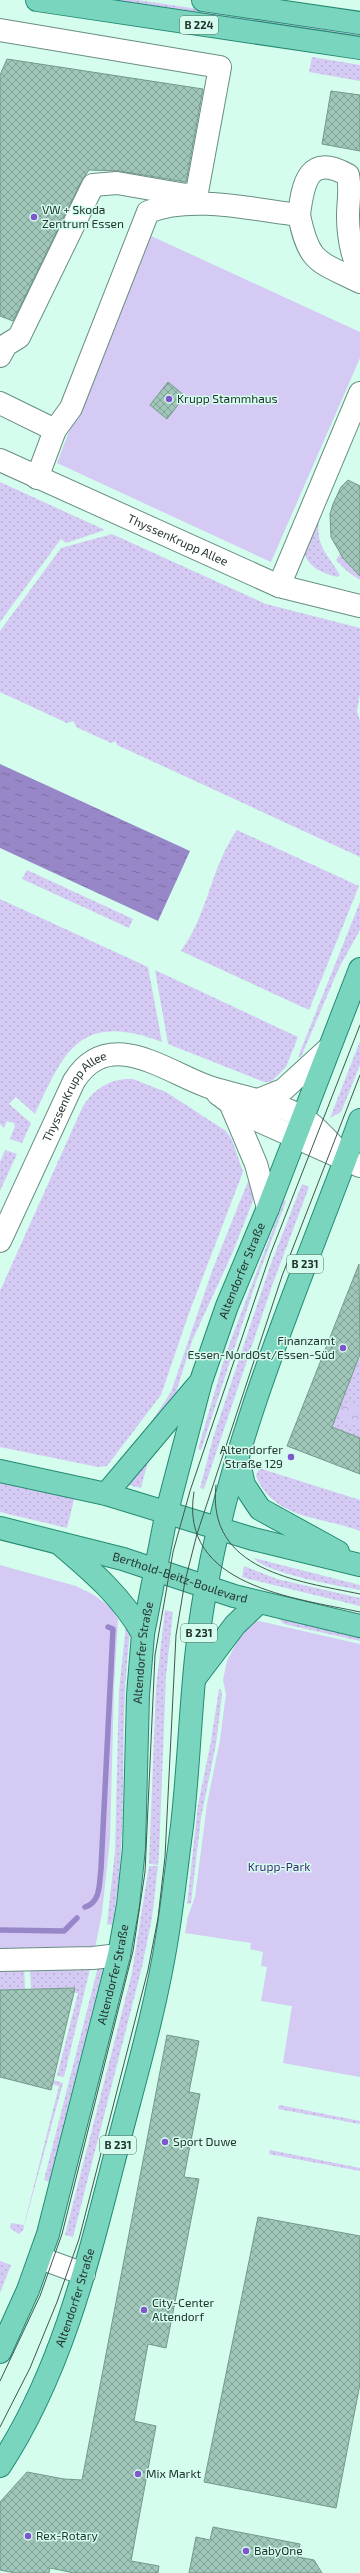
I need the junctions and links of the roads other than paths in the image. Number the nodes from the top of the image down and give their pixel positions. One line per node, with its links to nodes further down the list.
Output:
1 (38, 0): 5 (main road, B 224)
2 (203, 0): 3 (main road, B 224)
3 (360, 23)
4 (0, 30): 9 (street)
5 (360, 48)
6 (299, 216): 7 (street); 8 (street); 12 (street)
7 (360, 274)
8 (360, 282)
9 (0, 356)
10 (360, 393): 15 (street)
11 (0, 403): 12 (street)
12 (55, 430): 14 (street)
13 (0, 460): 14 (street, ThyssenKrupp Allee)
14 (37, 478): 15 (street, ThyssenKrupp Allee)
15 (279, 586): 16 (street, ThyssenKrupp Allee)
16 (360, 606)
17 (360, 969): 18 (main road, Altendorfer Straße)
18 (329, 1048): 20 (street); 23 (main road, Altendorfer Straße)
19 (211, 1088): 20 (street, ThyssenKrupp Allee); 21 (street, ThyssenKrupp Allee); 26 (street, ThyssenKrupp Allee)
20 (258, 1100): 23 (street, ThyssenKrupp Allee)
21 (231, 1105): 23 (street, ThyssenKrupp Allee); 25 (street, ThyssenKrupp Allee)
22 (360, 1120): 24 (main road, Altendorfer Straße / B 231)
23 (300, 1127): 24 (street, ThyssenKrupp Allee); 25 (main road, Altendorfer Straße)
24 (353, 1162): 28 (main road, Altendorfer Straße / B 231)
25 (268, 1208): 27 (main road, Altendorfer Straße)
26 (0, 1242)
27 (202, 1381): 30 (main road); 31 (main road, Altendorfer Straße)
28 (238, 1459): 33 (main road, Altendorfer Straße / B 231); 35 (main road)
29 (0, 1471): 30 (main road)
30 (106, 1494): 31 (main road)
31 (167, 1511): 33 (main road); 36 (main road, Altendorfer Straße)
32 (0, 1528): 34 (main road, Berthold-Beitz-Boulevard)
33 (219, 1528): 35 (main road); 37 (main road, Altendorfer Straße / B 231)
34 (55, 1541): 36 (main road, Berthold-Beitz-Boulevard); 40 (main road)
35 (360, 1564)
36 (154, 1570): 37 (main road, Berthold-Beitz-Boulevard); 40 (main road, Altendorfer Straße)
37 (206, 1588): 38 (main road, Berthold-Beitz-Boulevard); 41 (main road, Altendorfer Straße / B 231)
38 (258, 1603): 39 (main road, Berthold-Beitz-Boulevard); 41 (main road)
39 (360, 1626)
40 (143, 1634): 42 (main road, Altendorfer Straße)
41 (194, 1679): 45 (main road, Altendorfer Straße / B 231)
42 (119, 1955): 43 (street); 44 (main road, Altendorfer Straße)
43 (0, 1960)
44 (40, 2258): 45 (street); 46 (main road, Altendorfer Straße)
45 (84, 2274): 47 (main road, Altendorfer Straße / B 231)
46 (0, 2352)
47 (0, 2466)

